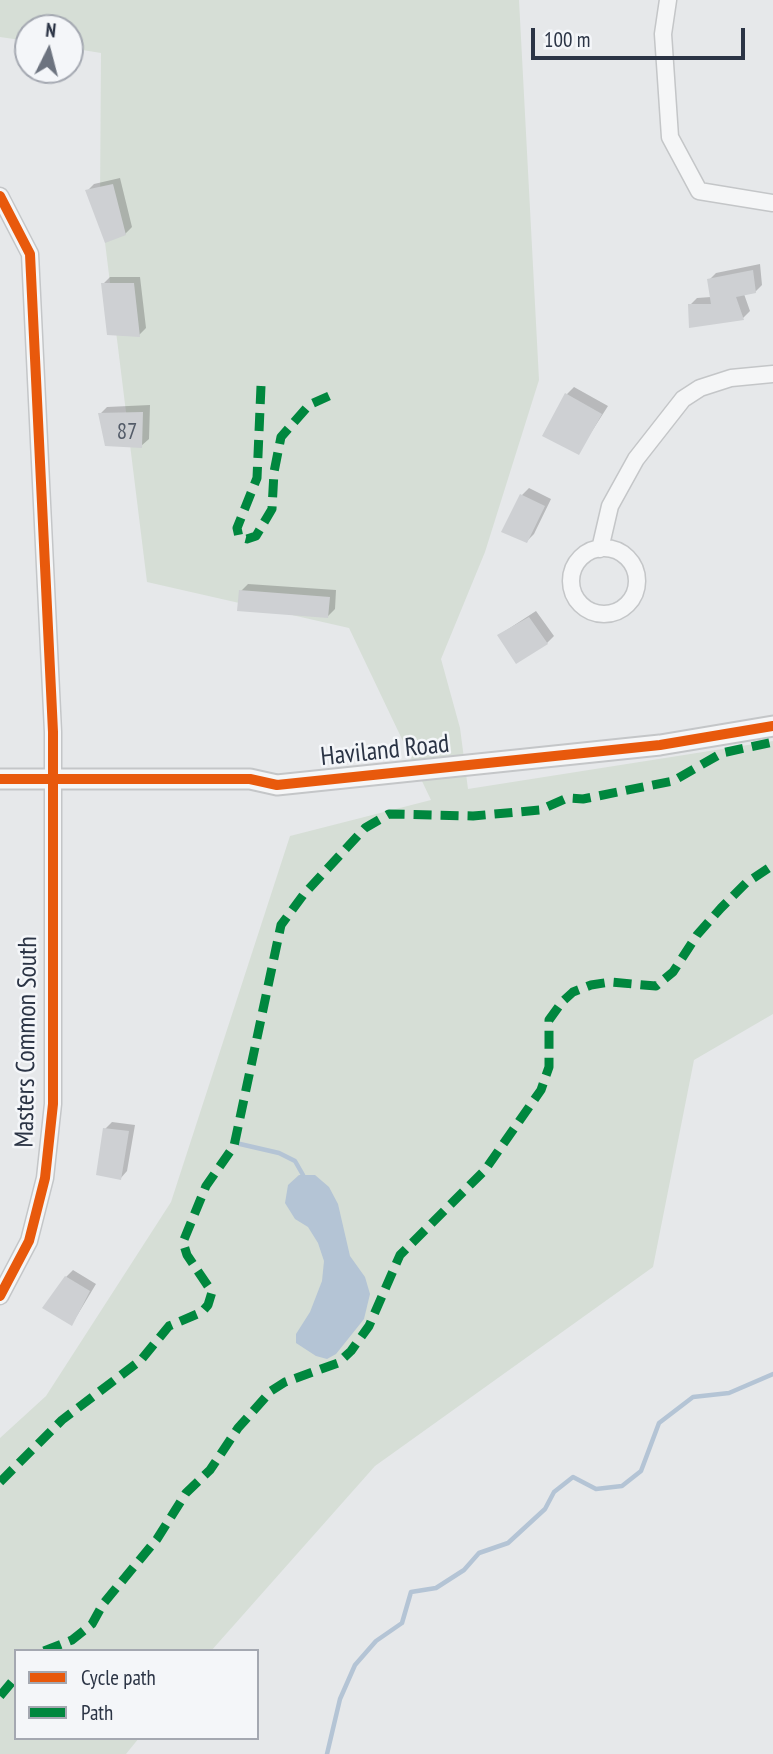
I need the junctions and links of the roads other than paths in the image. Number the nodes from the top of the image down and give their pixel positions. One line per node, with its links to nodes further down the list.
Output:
1 (668, 0): 3 (street)
2 (0, 196): 8 (street, Masters Common South)
3 (773, 203)
4 (773, 374): 5 (street)
5 (600, 549): 5 (street)
6 (773, 726): 8 (street, Haviland Road)
7 (0, 779): 8 (street, Haviland Road)
8 (51, 779): 9 (street, Masters Common South)
9 (0, 1296)

